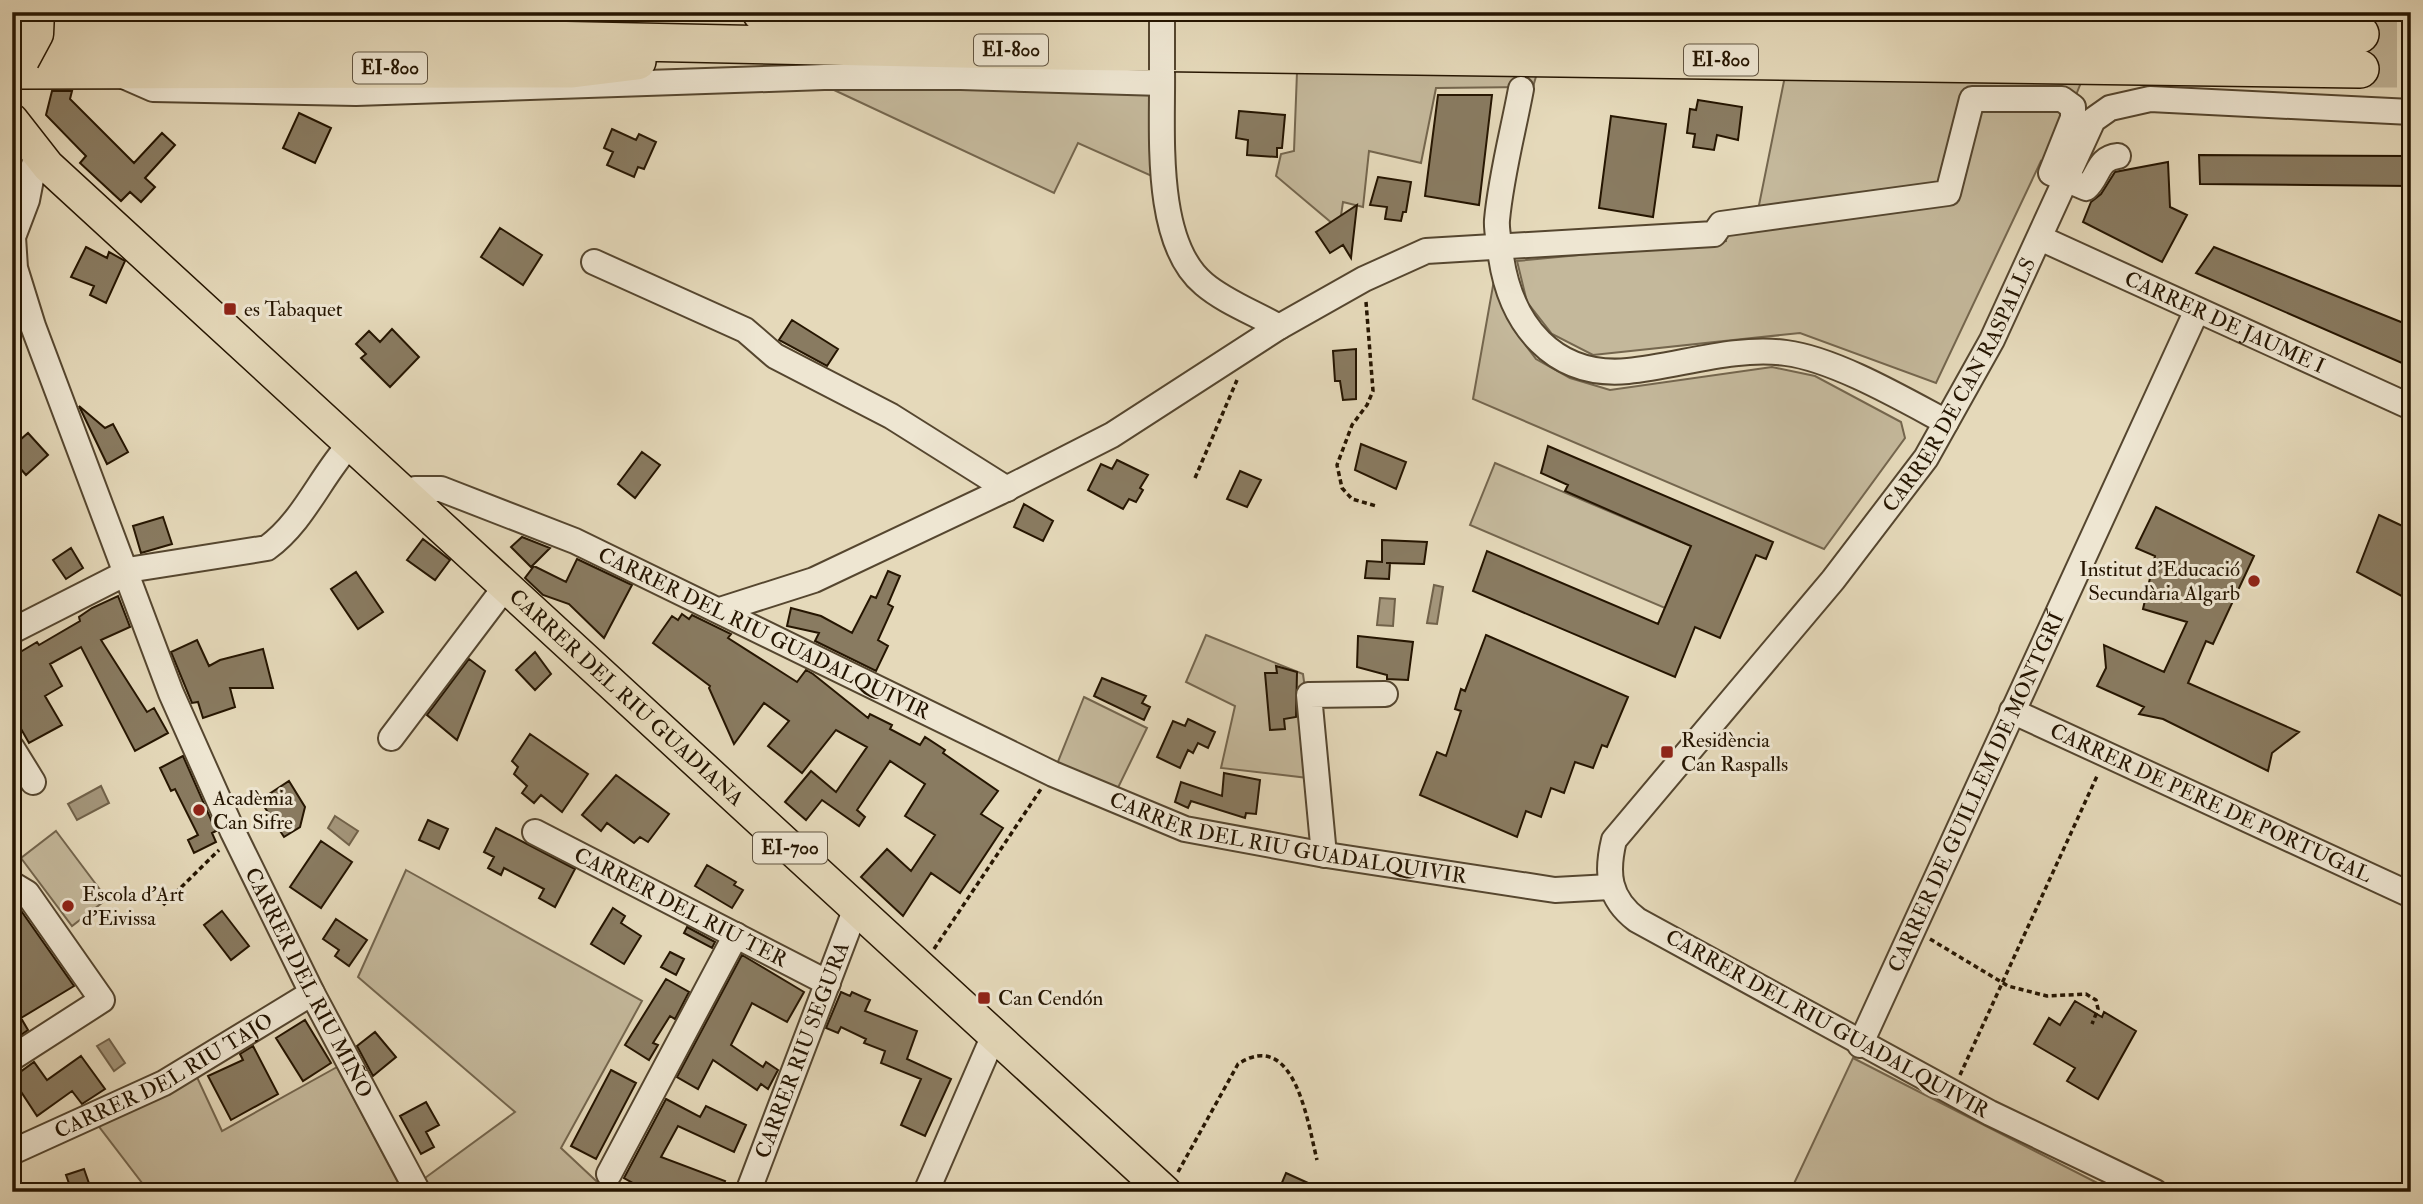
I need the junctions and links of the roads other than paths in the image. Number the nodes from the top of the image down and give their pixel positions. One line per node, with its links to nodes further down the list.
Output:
1 (38, 12): 5 (main road, bridge)
2 (1163, 12): 7 (street, bridge)
3 (763, 29): 4 (highway, EI-800); 5 (highway, EI-800); 6 (highway, EI-800)
4 (2360, 52)
5 (15, 58): 6 (highway, EI-800)
6 (114, 72): 7 (street)
7 (1162, 77): 18 (street)
8 (1521, 89): 15 (street)
9 (2411, 112): 13 (street, CARRER DE CAN RASPALLS)
10 (12, 120): 11 (main road, EI-700)
11 (32, 156): 21 (main road, EI-700); 24 (street, CARRER DEL RIU MIÑO)
12 (2118, 156): 13 (street)
13 (2065, 179): 14 (street, CARRER DE CAN RASPALLS); 15 (street)
14 (2040, 238): 17 (street, CARRER DE JAUME I); 20 (street, CARRER DE CAN RASPALLS)
15 (1500, 245): 18 (street); 20 (street)
16 (594, 262): 22 (street)
17 (2197, 310): 19 (street, CARRER DE JAUME I); 29 (street, CARRER DE GUILLEM DE MONTGRÍ)
18 (1279, 327): 22 (street)
19 (2411, 407)
20 (1946, 422): 36 (street, CARRER DE CAN RASPALLS)
21 (350, 444): 23 (main road, CARRER DEL RIU GUADIANA / EI-700); 24 (street)
22 (1007, 489): 26 (street)
23 (408, 496): 25 (main road, CARRER DEL RIU GUADIANA / EI-700); 26 (street, CARRER DEL RIU GUADALQUIVIR)
24 (128, 575): 27 (street); 41 (street, CARRER DEL RIU MIÑO)
25 (506, 586): 30 (street); 38 (main road, CARRER DEL RIU GUADIANA / EI-700)
26 (720, 610): 34 (street, CARRER DEL RIU GUADALQUIVIR)
27 (12, 631)
28 (1385, 694): 34 (street)
29 (2012, 711): 37 (street, CARRER DE PERE DE PORTUGAL); 43 (street, CARRER DE GUILLEM DE MONTGRÍ)
30 (391, 738)
31 (12, 748): 32 (street)
32 (33, 782)
33 (535, 832): 39 (street, CARRER DEL RIU TER)
34 (1324, 855): 36 (street, CARRER DEL RIU GUADALQUIVIR)
35 (12, 884): 44 (street)
36 (1610, 887): 43 (street, CARRER DEL RIU GUADALQUIVIR)
37 (2411, 895)
38 (856, 908): 40 (street, CARRER RIU SEGURA); 42 (main road, CARRER DEL RIU GUADIANA / EI-700)
39 (736, 935): 40 (street, CARRER DEL RIU TER); 46 (street)
40 (828, 983): 49 (street, CARRER RIU SEGURA)
41 (313, 993): 45 (street, CARRER DEL RIU TAJO); 48 (street, CARRER DEL RIU MIÑO)
42 (993, 1034): 47 (main road, EI-700); 50 (street)
43 (1860, 1045): 51 (street, CARRER DEL RIU GUADALQUIVIR)
44 (12, 1058)
45 (12, 1152)
46 (609, 1174)
47 (1168, 1187)
48 (418, 1192)
49 (748, 1192)
50 (926, 1192)
51 (2155, 1192)

